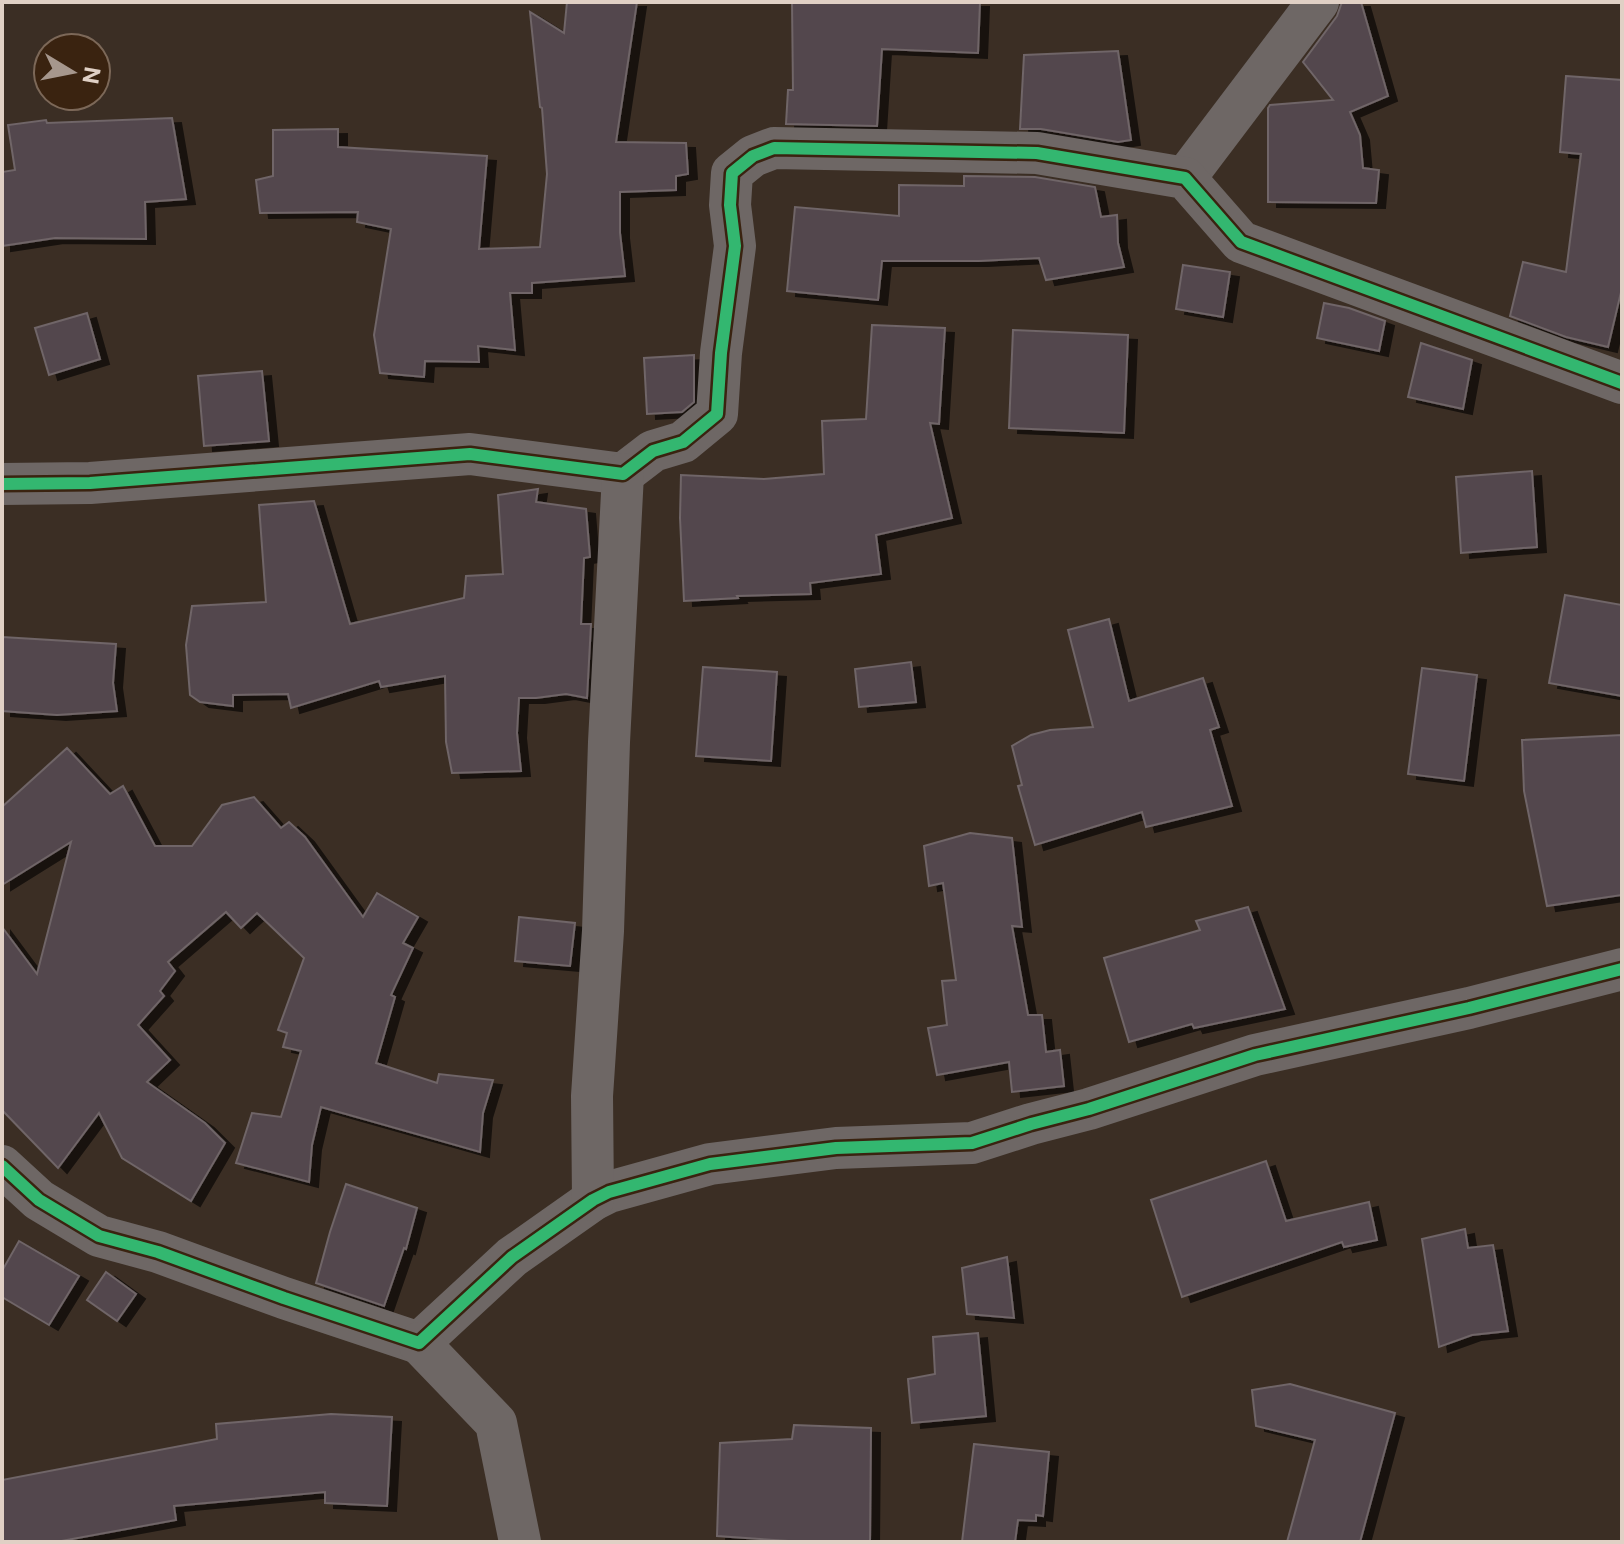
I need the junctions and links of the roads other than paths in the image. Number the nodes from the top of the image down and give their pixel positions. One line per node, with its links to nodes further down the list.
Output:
1 (1318, 2): 2 (street)
2 (1185, 178): 3 (street); 4 (street)
3 (1622, 383)
4 (623, 474): 5 (street); 8 (street)
5 (2, 484)
6 (1622, 969): 8 (street)
7 (2, 1166): 9 (street)
8 (593, 1200): 9 (street)
9 (419, 1343): 10 (street)
10 (520, 1542)

